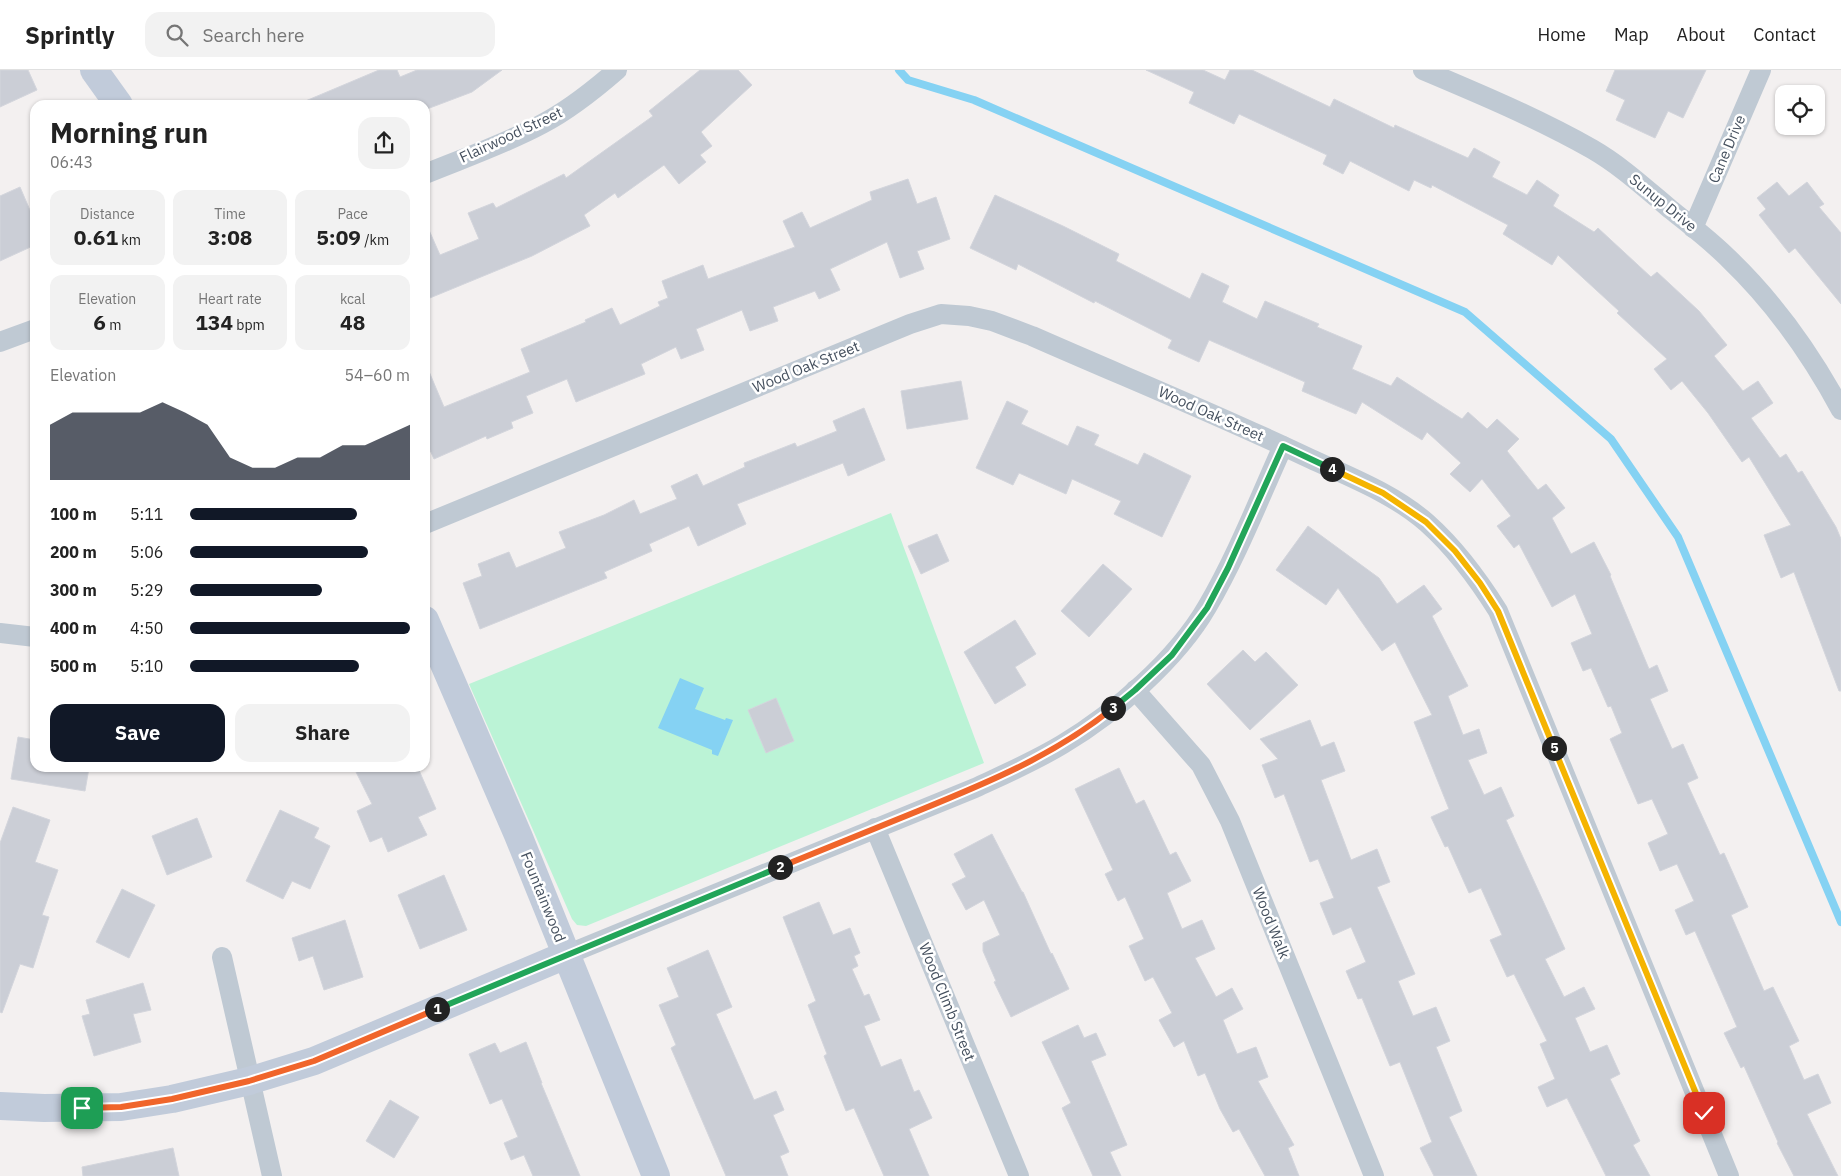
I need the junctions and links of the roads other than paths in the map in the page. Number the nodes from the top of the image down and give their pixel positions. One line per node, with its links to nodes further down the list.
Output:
1 (94, 70): 5 (street)
2 (617, 70): 6 (street, Flairwood Street)
3 (1423, 70): 7 (street, Sunup Drive)
4 (1761, 70): 7 (street, Cane Drive)
5 (115, 100)
6 (430, 172)
7 (1693, 228): 10 (street, Sunup Drive)
8 (30, 331): 9 (street)
9 (0, 342)
10 (1841, 410)
11 (1283, 446): 12 (street, Wood Oak Street); 16 (street); 26 (street, Wood Oak Street)
12 (430, 522)
13 (430, 632): 18 (street, Fountainwood)
14 (0, 633): 15 (street)
15 (30, 636)
16 (1135, 690): 17 (street); 25 (street, Wood Walk)
17 (875, 828): 18 (street); 24 (street, Wood Climb Street)
18 (566, 955): 20 (street); 23 (street, Fountainwood)
19 (222, 957): 20 (street)
20 (249, 1081): 21 (street); 22 (street)
21 (0, 1106)
22 (272, 1176)
23 (656, 1176)
24 (1019, 1176)
25 (1374, 1176)
26 (1730, 1176)

